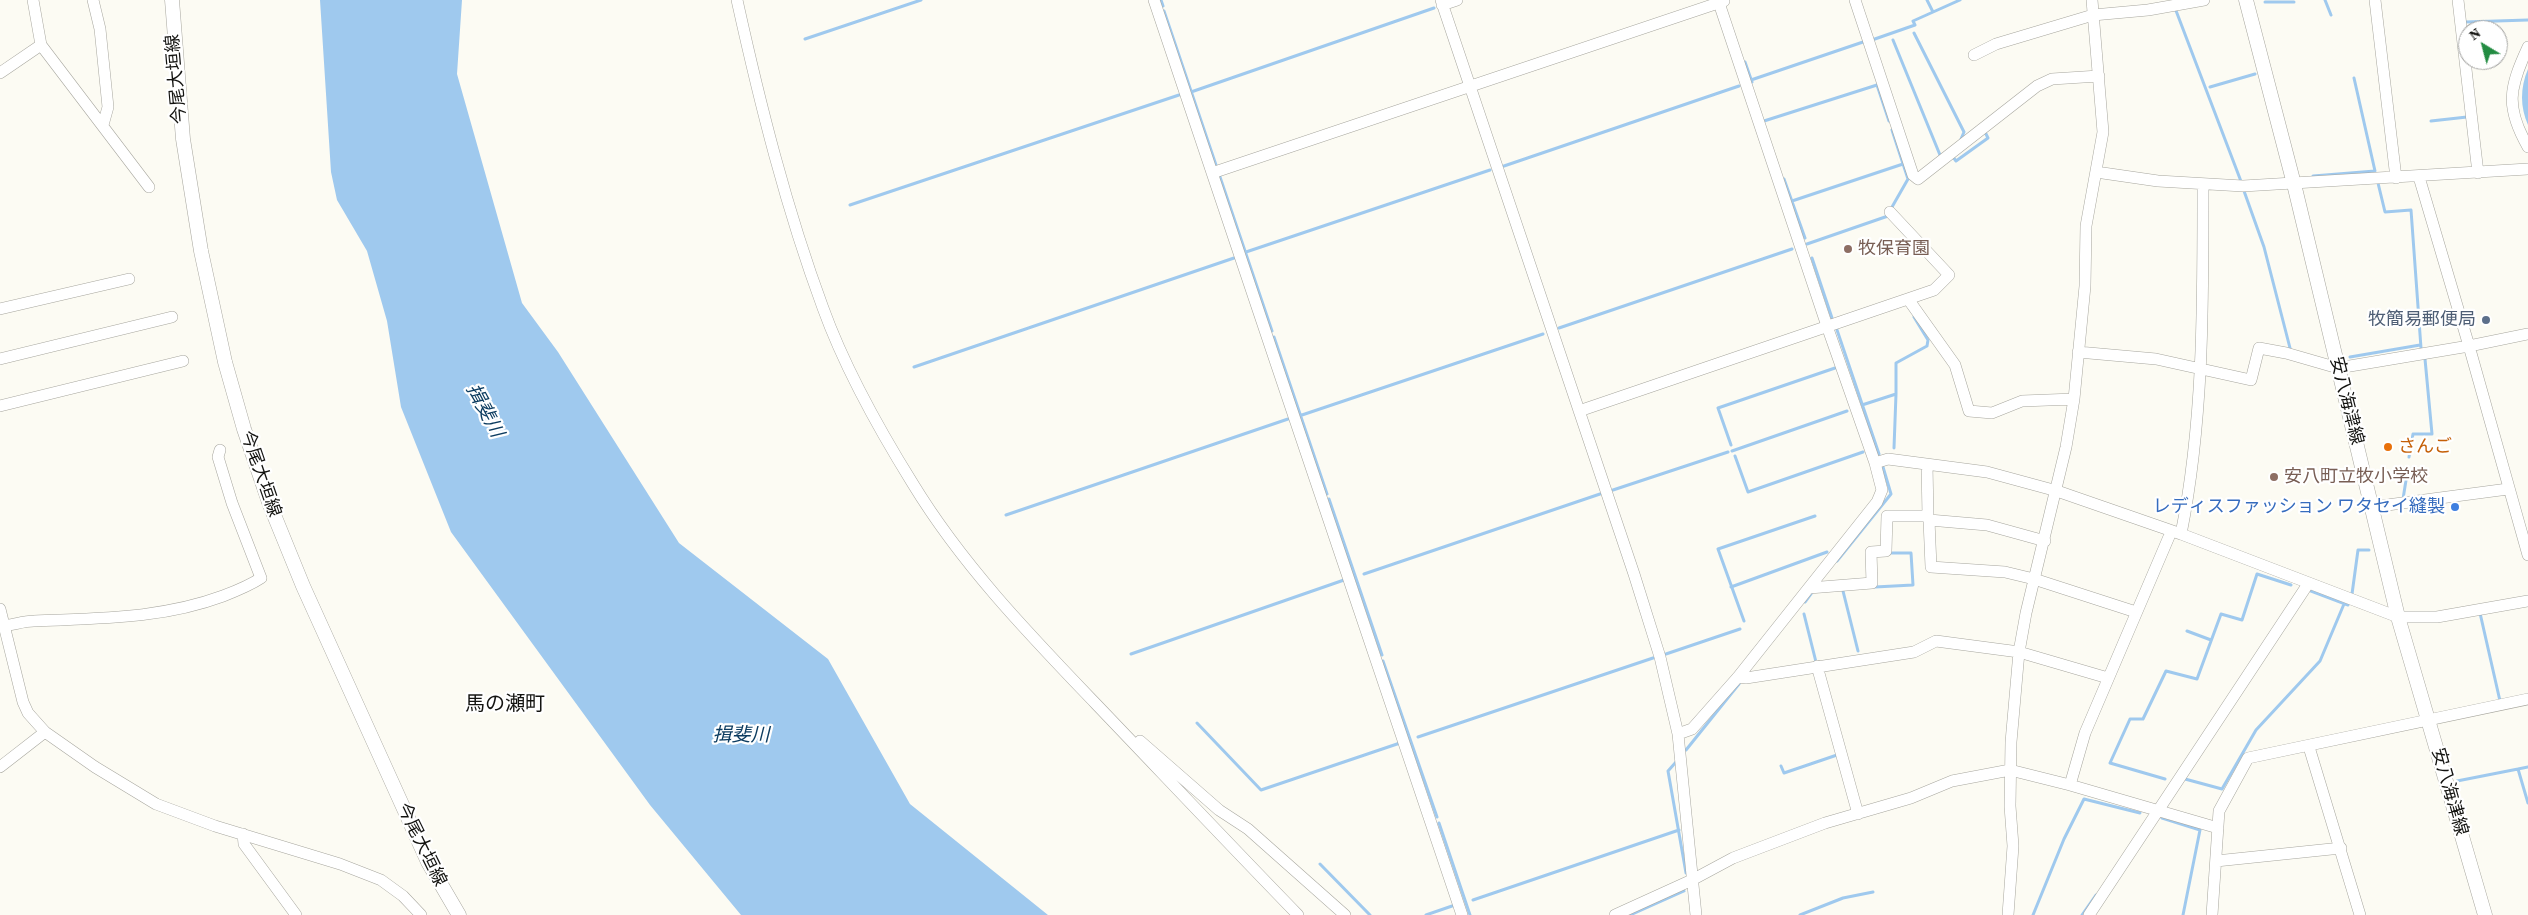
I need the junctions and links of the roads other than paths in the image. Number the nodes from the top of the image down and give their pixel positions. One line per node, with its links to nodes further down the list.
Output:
1 (33, 0): 16 (street)
2 (93, 0): 22 (street)
3 (172, 0): 89 (main road, 今尾大垣線)
4 (737, 0): 75 (street)
5 (1154, 0): 26 (street)
6 (1457, 0): 14 (street)
7 (1855, 0): 20 (street)
8 (2092, 0): 15 (street)
9 (2204, 0): 15 (street)
10 (2246, 0): 30 (main road, 安八海津線)
11 (2375, 0): 29 (street)
12 (2458, 0): 27 (street)
13 (1721, 1): 21 (street); 38 (street)
14 (1441, 2): 21 (street)
15 (2093, 15): 18 (street); 20 (street)
16 (41, 45): 19 (street); 22 (street)
17 (2528, 47): 23 (street)
18 (1974, 55)
19 (0, 73)
20 (2099, 76): 25 (street)
21 (1469, 87): 26 (street); 48 (street)
22 (103, 125): 32 (street)
23 (2528, 147)
24 (2528, 169): 27 (street)
25 (2096, 172): 31 (street); 41 (street)
26 (1212, 173): 92 (street)
27 (2478, 173): 28 (street)
28 (2419, 177): 29 (street); 40 (street)
29 (2396, 178): 30 (street)
30 (2294, 184): 31 (street); 45 (main road, 安八海津線)
31 (2203, 185): 44 (street)
32 (149, 187)
33 (1890, 212): 35 (street)
34 (129, 278): 36 (street)
35 (1908, 299): 38 (street); 46 (street)
36 (0, 309)
37 (172, 317): 42 (street)
38 (1827, 326): 48 (street); 50 (street)
39 (2528, 334): 40 (street)
40 (2469, 346): 45 (street); 52 (street)
41 (2078, 352): 44 (street); 46 (street)
42 (0, 358)
43 (183, 361): 47 (street)
44 (2200, 367): 45 (street); 56 (street)
45 (2338, 368): 54 (main road, 安八海津線)
46 (2074, 399): 53 (street)
47 (0, 406)
48 (1579, 412): 74 (street)
49 (220, 450): 66 (street)
50 (1875, 463): 51 (street); 61 (street)
51 (1927, 464): 53 (street); 55 (street)
52 (2508, 489): 54 (street); 58 (street)
53 (2057, 490): 56 (street); 57 (street)
54 (2372, 507): 65 (main road, 安八海津線)
55 (1928, 518): 57 (street); 59 (street); 61 (street)
56 (2176, 533): 60 (street); 64 (street)
57 (2045, 541): 59 (street)
58 (2528, 555)
59 (2034, 578): 64 (street); 67 (street)
60 (2308, 584): 65 (street); 80 (street)
61 (1809, 588): 69 (street)
62 (2528, 601): 65 (street)
63 (0, 609): 66 (street)
64 (2136, 612): 70 (street)
65 (2398, 617): 72 (main road, 安八海津線)
66 (2, 626): 73 (street)
67 (2019, 652): 68 (street); 70 (street); 78 (street)
68 (1817, 666): 69 (street); 81 (street)
69 (1738, 677): 74 (street)
70 (2108, 678): 79 (street)
71 (2528, 699): 72 (street)
72 (2427, 720): 76 (street); 99 (main road, 安八海津線)
73 (45, 732): 77 (street); 83 (street)
74 (1678, 734): 86 (street)
75 (1130, 740): 90 (street); 91 (street)
76 (2309, 747): 82 (street); 84 (street)
77 (0, 767)
78 (2010, 770): 79 (street); 81 (street); 95 (street)
79 (2070, 784): 80 (street)
80 (2160, 811): 82 (street); 96 (street)
81 (1858, 814): 86 (street)
82 (2218, 828): 85 (street)
83 (242, 834): 87 (street); 88 (street)
84 (2341, 848): 85 (street); 98 (street)
85 (2216, 861): 97 (street)
86 (1692, 880): 93 (street); 94 (street)
87 (296, 915)
88 (421, 915)
89 (459, 915)
90 (1298, 915)
91 (1345, 915)
92 (1462, 915)
93 (1615, 915)
94 (1696, 915)
95 (2008, 915)
96 (2089, 915)
97 (2212, 915)
98 (2360, 915)
99 (2485, 915)

